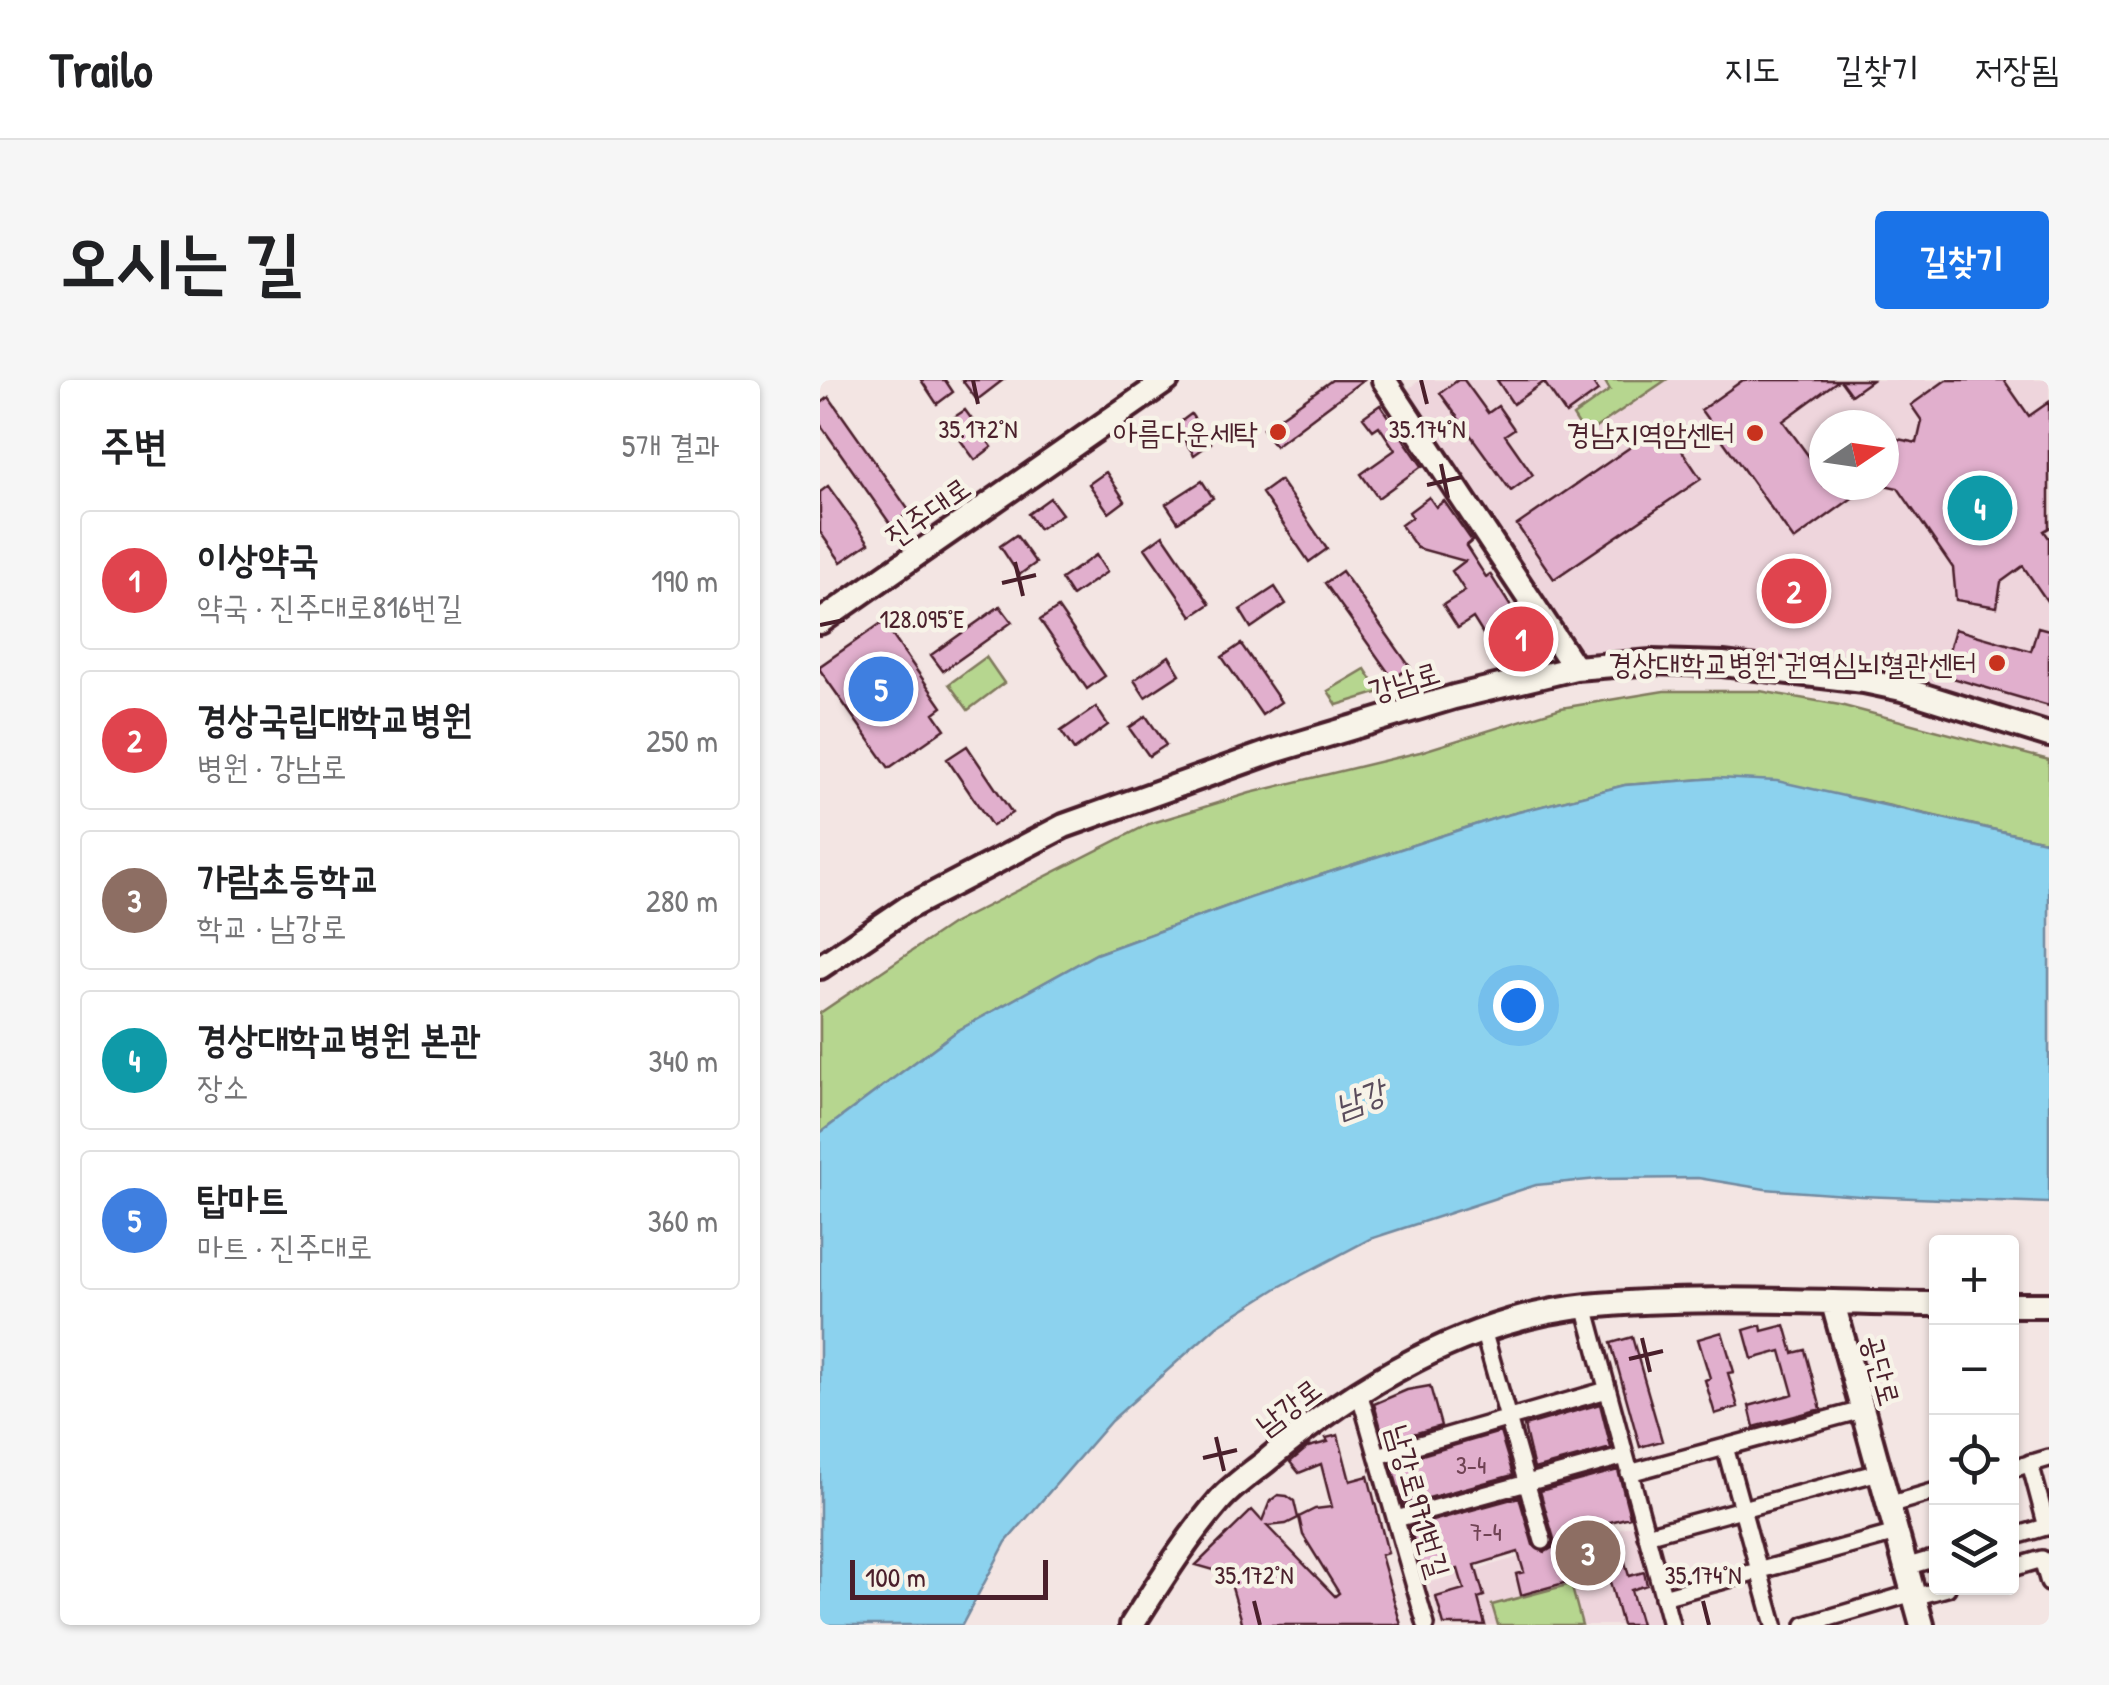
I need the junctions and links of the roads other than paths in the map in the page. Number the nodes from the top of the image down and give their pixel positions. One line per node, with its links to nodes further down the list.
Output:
1 (1167, 380): 3 (street, 진주대로)
2 (1384, 380): 4 (street)
3 (820, 622)
4 (1575, 668): 5 (street, 강남로); 6 (street, 강남로)
5 (2049, 734)
6 (846, 948): 7 (street); 8 (street, 강남로)
7 (820, 950)
8 (820, 968)
9 (1833, 1304): 10 (street, 남강로); 13 (street, 남강로); 17 (street, 공단로)
10 (1929, 1304)
11 (2019, 1304): 12 (street)
12 (2049, 1305)
13 (1586, 1306): 14 (street, 남강로); 15 (street)
14 (1483, 1330): 16 (street, 남강로); 18 (street)
15 (1607, 1390): 18 (street); 22 (street)
16 (1359, 1392): 20 (street, 남강로971번길); 44 (street, 남강로)
17 (1862, 1410): 19 (street); 25 (street, 공단로)
18 (1508, 1419): 20 (street); 26 (street)
19 (1724, 1447): 22 (street); 29 (street)
20 (1378, 1456): 30 (street, 남강로971번길)
21 (2049, 1458): 23 (street)
22 (1627, 1464): 26 (street); 34 (street)
23 (2030, 1464): 24 (street); 31 (street)
24 (2019, 1467)
25 (1879, 1472): 28 (street, 공단로); 29 (street)
26 (1527, 1483): 30 (street); 35 (street)
27 (1929, 1492): 28 (street)
28 (1888, 1504): 32 (street, 공단로)
29 (1742, 1509): 34 (street); 39 (street)
30 (1396, 1520): 45 (street, 남강로971번길)
31 (2048, 1526): 33 (street)
32 (1896, 1533): 38 (street, 공단로); 39 (street)
33 (2019, 1534)
34 (1646, 1535): 43 (street)
35 (1543, 1541)
36 (1929, 1560): 38 (street)
37 (2019, 1566): 40 (street)
38 (1905, 1567): 42 (street, 공단로)
39 (1759, 1571): 43 (street); 47 (street)
40 (2049, 1583)
41 (1929, 1592): 42 (street)
42 (1913, 1595): 48 (street); 49 (street, 공단로)
43 (1663, 1597): 46 (street)
44 (1132, 1625)
45 (1426, 1625)
46 (1671, 1625)
47 (1774, 1625)
48 (1805, 1625)
49 (1922, 1625)

